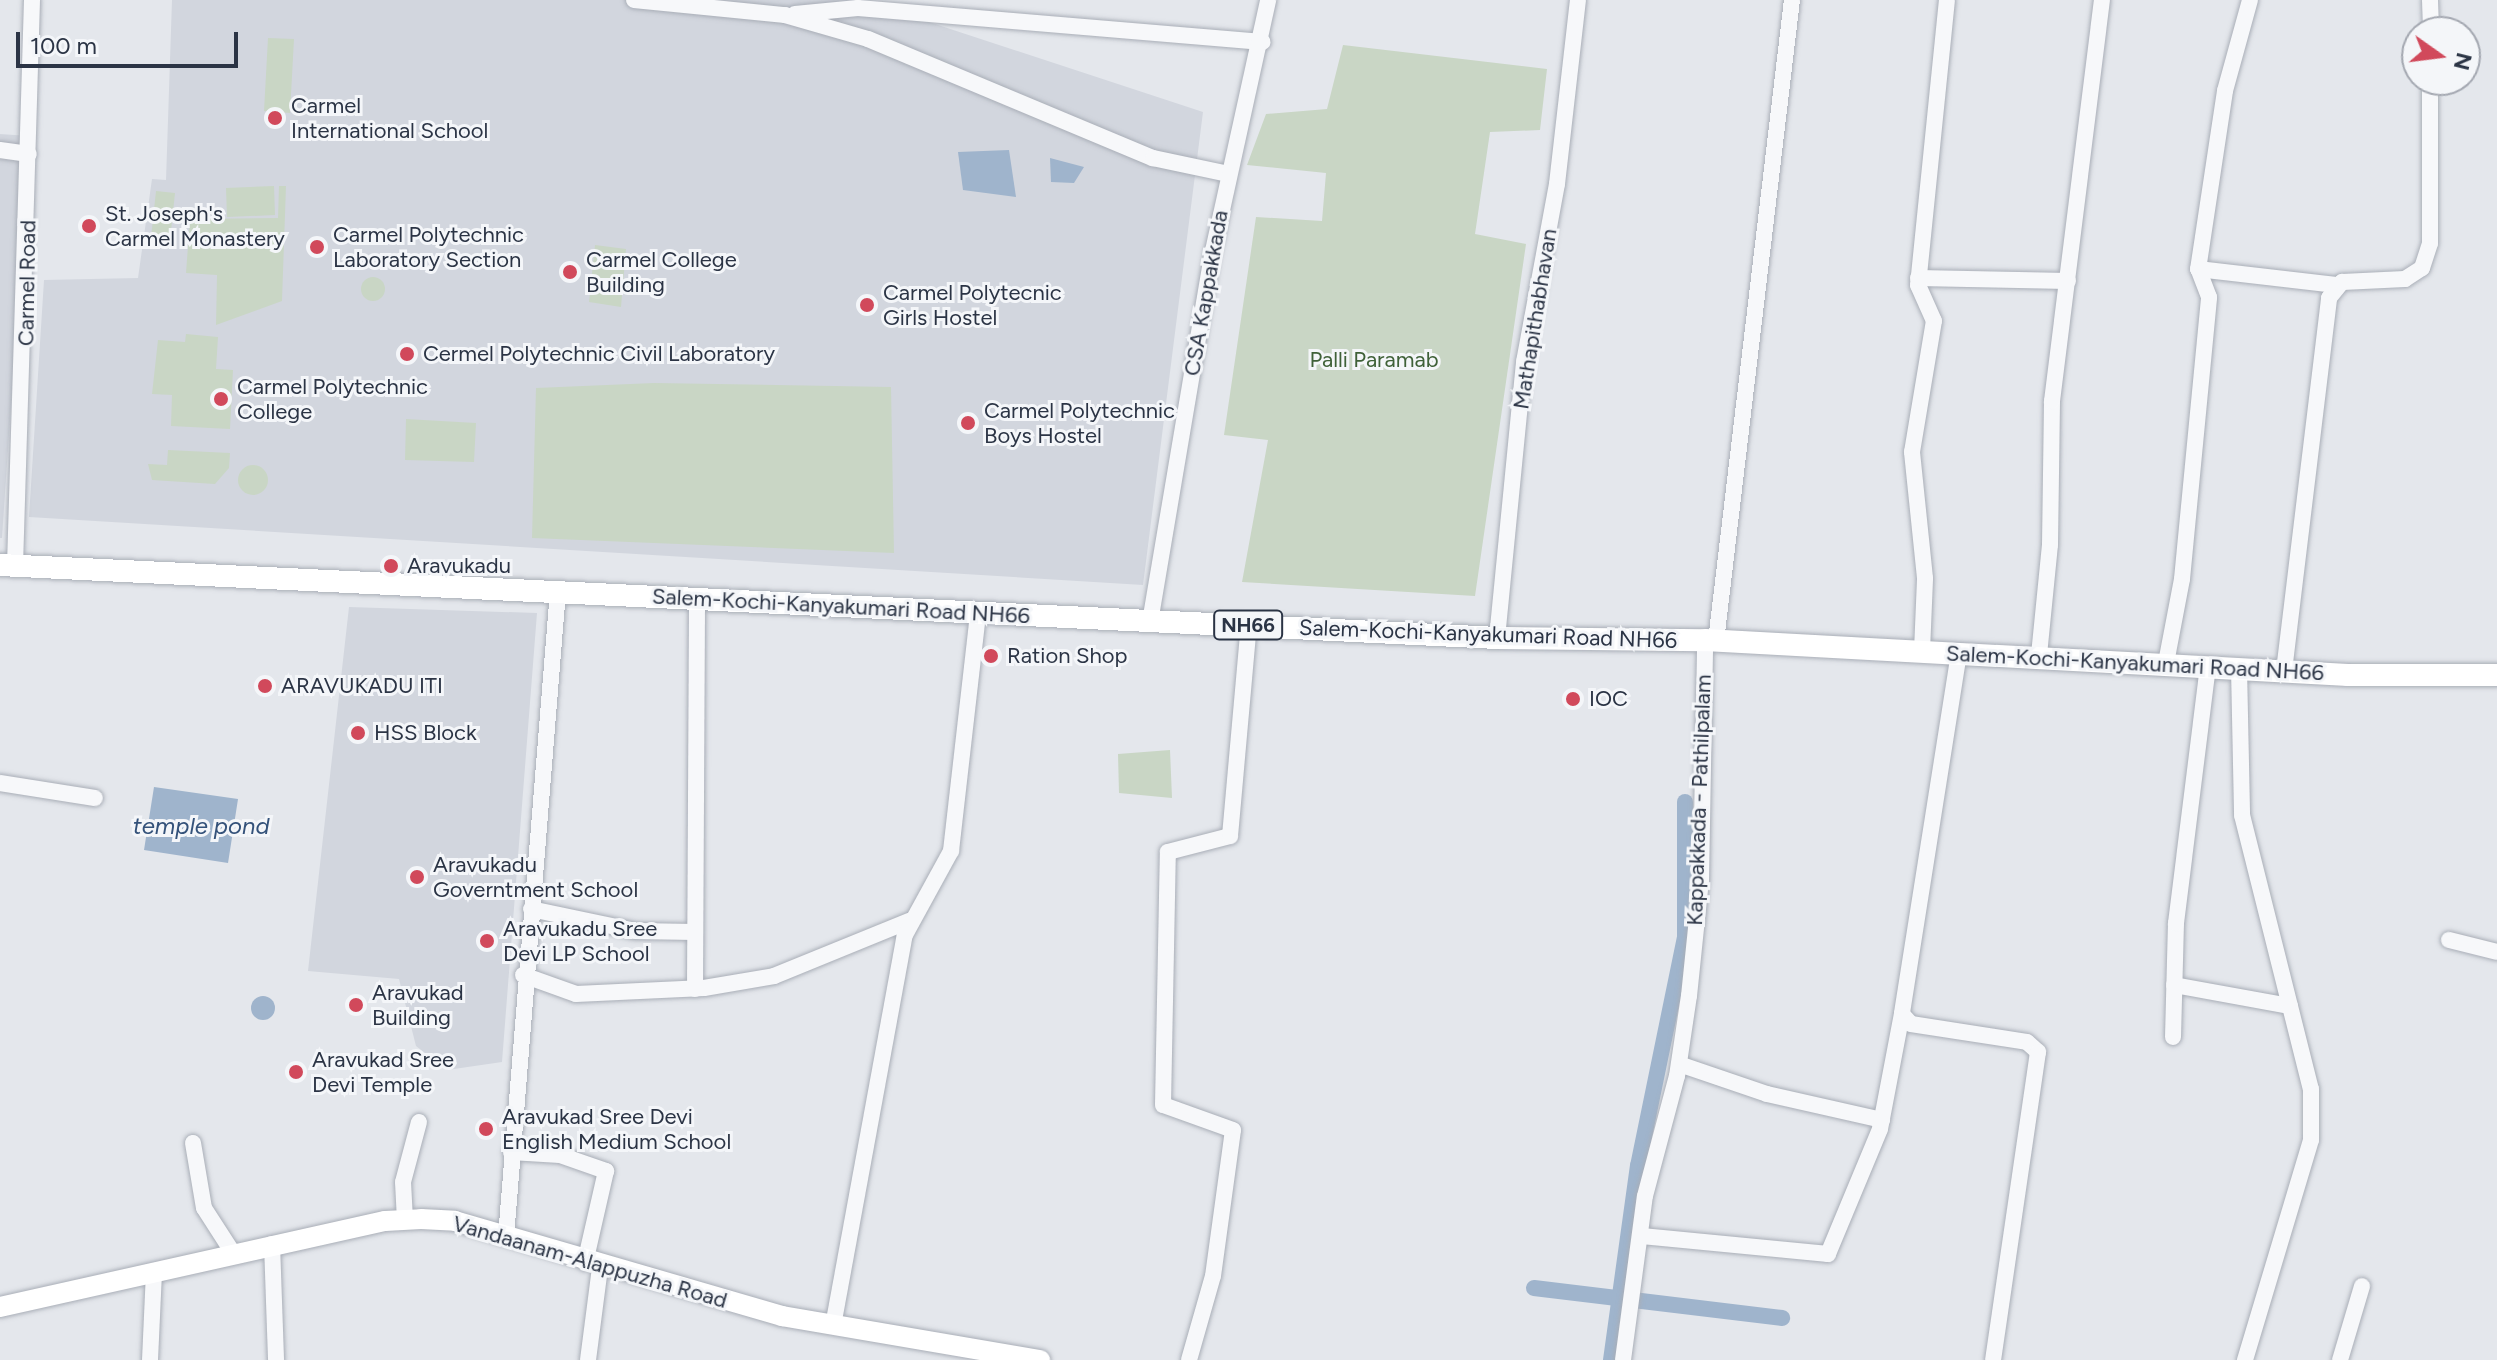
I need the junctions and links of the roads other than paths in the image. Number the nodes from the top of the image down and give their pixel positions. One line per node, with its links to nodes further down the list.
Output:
1 (32, 0): 14 (street, Carmel Road)
2 (634, 0): 10 (street)
3 (795, 0): 10 (street)
4 (1268, 0): 11 (street, CSA Kappakkada)
5 (1578, 0): 26 (street, Mathapithabhavan)
6 (1792, 0): 27 (street, Kappakkada - Pathilpalam)
7 (1947, 0): 17 (street)
8 (2102, 0): 18 (street)
9 (2250, 0): 16 (street)
10 (785, 15): 11 (street); 15 (street)
11 (1263, 42): 15 (street, CSA Kappakkada)
12 (2430, 96): 19 (street)
13 (0, 150): 14 (street)
14 (29, 154): 20 (street, Carmel Road)
15 (1228, 174): 24 (street, CSA Kappakkada)
16 (2198, 269): 19 (street); 31 (street)
17 (1918, 278): 18 (street); 28 (street)
18 (2068, 281): 30 (street)
19 (2336, 285): 34 (street)
20 (7, 566): 21 (highway, Salem-Kochi-Kanyakumari Road NH66 / NH66)
21 (558, 590): 22 (highway, Salem-Kochi-Kanyakumari Road NH66 / NH66); 38 (street)
22 (697, 598): 23 (highway, Salem-Kochi-Kanyakumari Road NH66 / NH66); 40 (street)
23 (978, 615): 24 (highway, Salem-Kochi-Kanyakumari Road NH66 / NH66); 39 (street)
24 (1150, 622): 25 (highway, Salem-Kochi-Kanyakumari Road NH66 / NH66)
25 (1249, 625): 26 (highway, Salem-Kochi-Kanyakumari Road NH66 / NH66); 68 (street)
26 (1497, 638): 27 (highway, Salem-Kochi-Kanyakumari Road NH66 / NH66)
27 (1710, 640): 28 (highway, Salem-Kochi-Kanyakumari Road NH66 / NH66); 49 (street, Kappakkada - Pathilpalam)
28 (1922, 651): 29 (highway, Salem-Kochi-Kanyakumari Road NH66 / NH66)
29 (1959, 653): 30 (highway, Salem-Kochi-Kanyakumari Road NH66 / NH66); 47 (street)
30 (2039, 655): 31 (highway, Salem-Kochi-Kanyakumari Road NH66 / NH66)
31 (2166, 663): 32 (highway, Salem-Kochi-Kanyakumari Road NH66 / NH66)
32 (2208, 666): 33 (highway, Salem-Kochi-Kanyakumari Road NH66 / NH66); 44 (street)
33 (2239, 668): 34 (highway, Salem-Kochi-Kanyakumari Road NH66 / NH66); 46 (street)
34 (2284, 671): 35 (highway, Salem-Kochi-Kanyakumari Road NH66 / NH66)
35 (2497, 675)
36 (0, 783): 37 (street)
37 (95, 798)
38 (531, 909): 40 (street); 43 (street)
39 (909, 921): 45 (street); 63 (street)
40 (695, 932): 45 (street)
41 (2449, 940): 42 (street)
42 (2497, 952)
43 (523, 975): 45 (street); 53 (street)
44 (2174, 985): 46 (street); 48 (street)
45 (695, 989)
46 (2290, 1006): 71 (street)
47 (1902, 1014): 50 (street); 70 (street)
48 (2173, 1037)
49 (1679, 1064): 50 (street); 55 (street, Kappakkada - Pathilpalam)
50 (1882, 1120): 55 (street)
51 (419, 1122): 54 (street)
52 (193, 1143): 58 (street)
53 (511, 1152): 56 (street); 59 (street)
54 (405, 1220): 56 (main road, Vandaanam-Alappuzha Road); 57 (main road, Vandaanam-Alappuzha Road)
55 (1642, 1236): 69 (street, Kappakkada - Pathilpalam)
56 (506, 1237): 59 (main road, Vandaanam-Alappuzha Road)
57 (272, 1244): 58 (main road, Vandaanam-Alappuzha Road); 65 (street)
58 (233, 1253): 60 (main road, Vandaanam-Alappuzha Road)
59 (593, 1265): 63 (main road, Vandaanam-Alappuzha Road); 66 (street)
60 (154, 1272): 62 (main road, Vandaanam-Alappuzha Road); 64 (street)
61 (2362, 1286): 72 (street)
62 (0, 1307)
63 (833, 1326): 67 (main road, Vandaanam-Alappuzha Road)
64 (150, 1360)
65 (276, 1360)
66 (588, 1360)
67 (1040, 1360)
68 (1189, 1360)
69 (1623, 1360)
70 (1993, 1360)
71 (2245, 1360)
72 (2340, 1360)

